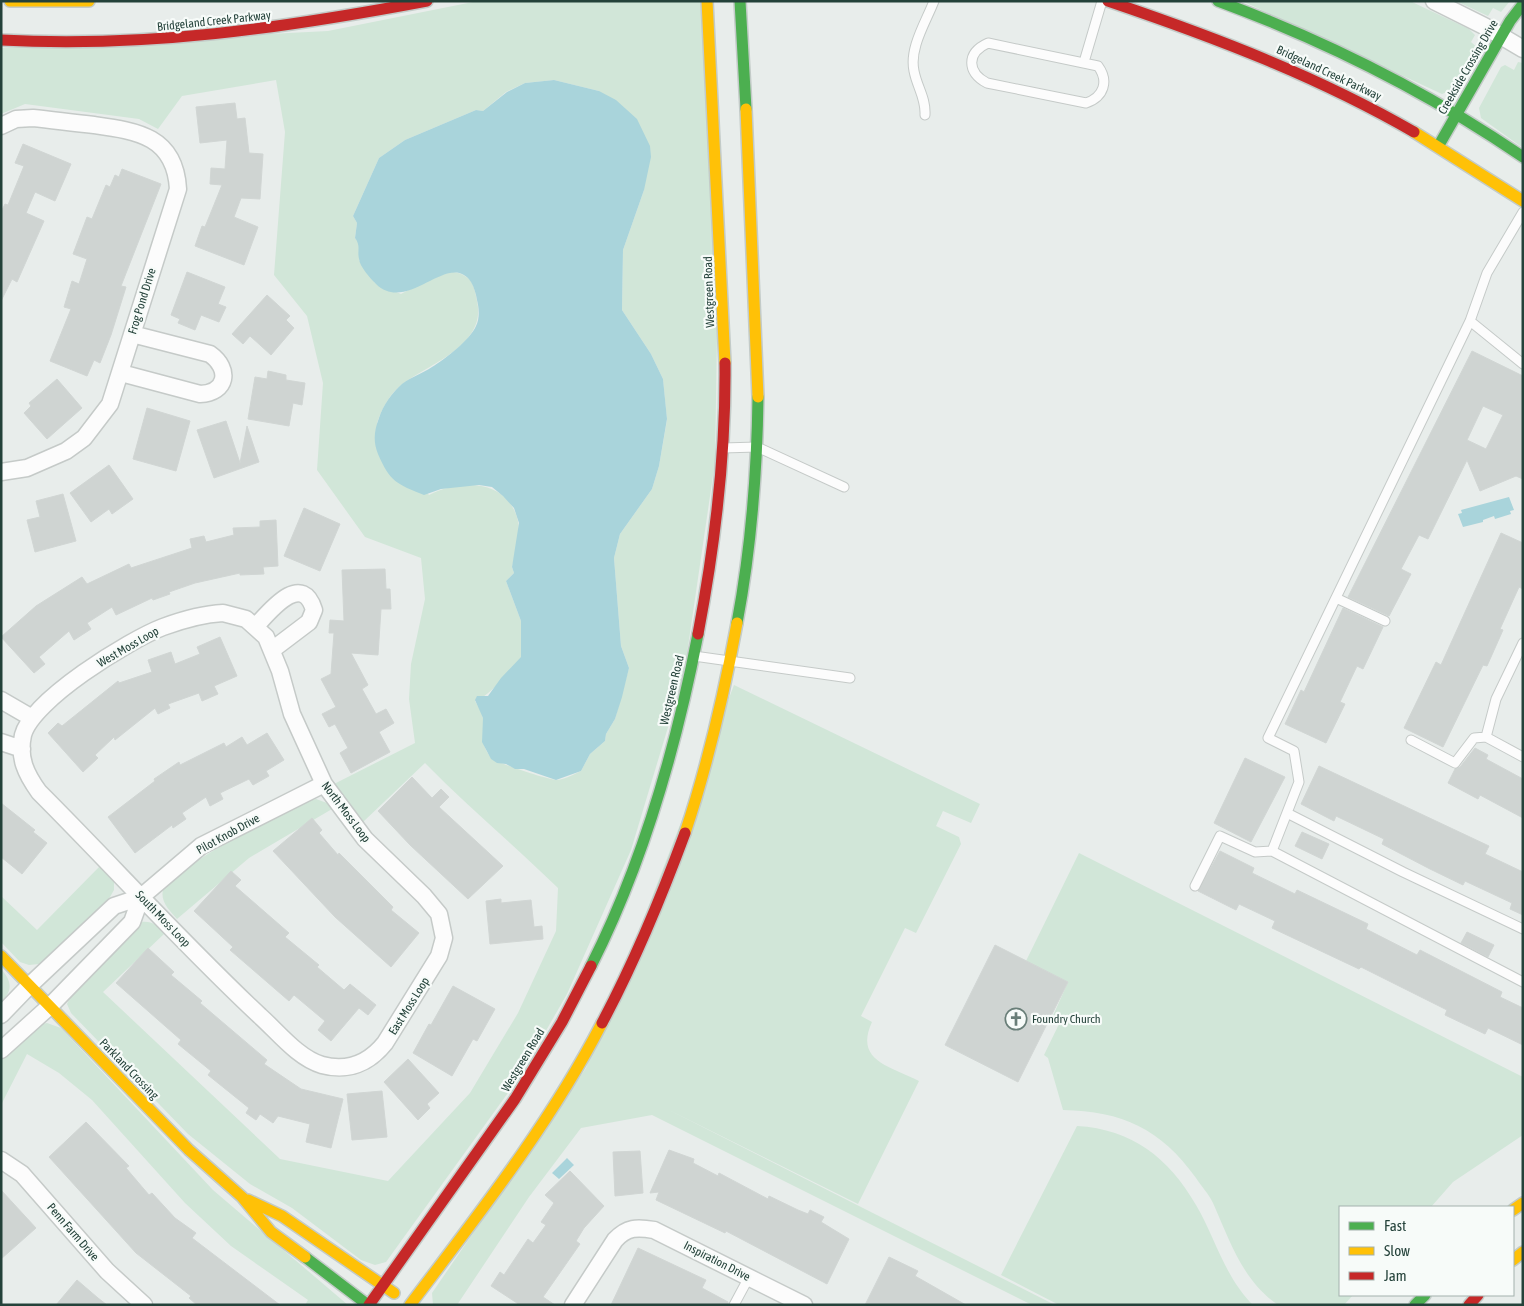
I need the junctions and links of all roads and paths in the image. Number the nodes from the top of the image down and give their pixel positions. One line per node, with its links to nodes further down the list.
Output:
1 (10, 1): 2 (street)
2 (89, 1)
3 (427, 1): 13 (street, Bridgeland Creek Parkway)
4 (707, 1): 28 (street, Westgreen Road)
5 (740, 1): 27 (street)
6 (934, 1): 17 (lane)
7 (1102, 1): 15 (lane)
8 (1108, 1): 19 (street, Bridgeland Creek Parkway)
9 (1218, 1): 16 (street, Bridgeland Creek Parkway)
10 (1434, 1): 12 (street)
11 (1523, 4): 12 (street, Creekside Crossing Drive)
12 (1502, 37): 14 (street); 16 (street, Creekside Crossing Drive)
13 (1, 40)
14 (1523, 49)
15 (1084, 62): 15 (lane)
16 (1458, 114): 19 (street, Creekside Crossing Drive); 20 (street, Bridgeland Creek Parkway)
17 (925, 115)
18 (2, 126): 24 (street, Frog Pond Drive)
19 (1440, 145): 21 (street, Bridgeland Creek Parkway)
20 (1523, 157)
21 (1523, 201)
22 (1523, 212): 23 (lane)
23 (1470, 321): 25 (lane); 31 (lane)
24 (132, 334): 26 (street, Frog Pond Drive); 26 (street)
25 (1523, 364)
26 (121, 373): 29 (street, Frog Pond Drive)
27 (757, 447): 28 (lane); 30 (lane); 36 (street)
28 (723, 448): 35 (street, Westgreen Road)
29 (1, 472)
30 (844, 486)
31 (1336, 598): 32 (lane); 46 (lane)
32 (1385, 621)
33 (264, 638): 33 (street); 39 (street, West Moss Loop); 45 (street, North Moss Loop)
34 (1523, 643): 40 (lane)
35 (694, 656): 36 (lane); 62 (street, Westgreen Road)
36 (729, 661): 37 (lane); 68 (street)
37 (850, 678)
38 (1, 700): 39 (street)
39 (32, 718): 43 (street, West Moss Loop)
40 (1486, 737): 41 (lane); 44 (lane)
41 (1411, 740)
42 (1, 742): 43 (street)
43 (23, 742): 49 (street, South Moss Loop)
44 (1523, 756)
45 (324, 784): 49 (street, Pilot Knob Drive); 50 (street, North Moss Loop)
46 (1287, 813): 47 (lane); 51 (lane)
47 (1272, 851): 48 (lane); 53 (lane)
48 (1195, 886)
49 (141, 897): 54 (street, Pilot Knob Drive); 55 (street, Pilot Knob Drive); 58 (street, South Moss Loop)
50 (442, 924): 58 (street, East Moss Loop)
51 (1523, 929)
52 (1, 956): 54 (street, Parkland Crossing)
53 (1523, 982)
54 (30, 985): 55 (street, Parkland Crossing); 56 (street, Pilot Knob Drive)
55 (50, 1006): 57 (street, Pilot Knob Drive); 60 (street, Parkland Crossing)
56 (1, 1015)
57 (1, 1050)
58 (346, 1067)
59 (1, 1160): 66 (street, Penn Farm Drive)
60 (242, 1197): 62 (street, Parkland Crossing); 67 (street, Parkland Crossing)
61 (749, 1277): 65 (street, Inspiration Drive); 69 (lane); 70 (street, Inspiration Drive)
62 (382, 1284): 67 (street, Westgreen Road); 68 (street, Parkland Crossing)
63 (1424, 1296): 71 (street)
64 (1477, 1296): 72 (street)
65 (578, 1303)
66 (144, 1305)
67 (368, 1305)
68 (410, 1305)
69 (734, 1305)
70 (804, 1305)
71 (1415, 1305)
72 (1468, 1305)

